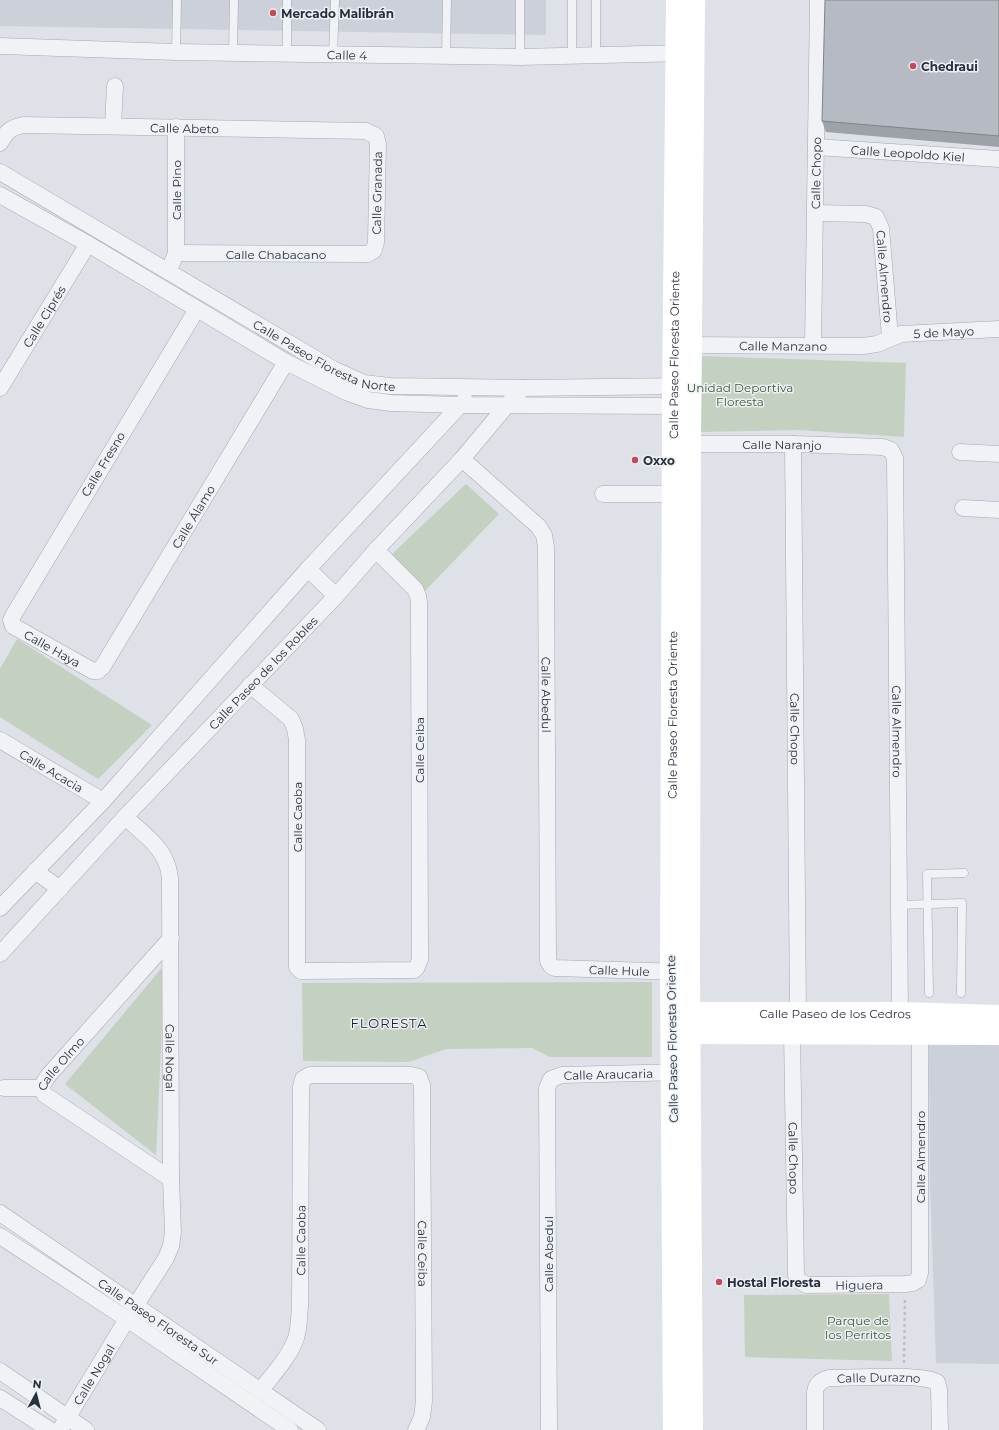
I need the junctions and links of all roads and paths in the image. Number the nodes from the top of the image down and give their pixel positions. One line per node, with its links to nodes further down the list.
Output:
1 (177, 0): 13 (lane)
2 (234, 0): 14 (lane)
3 (287, 0): 15 (lane)
4 (335, 0): 17 (lane)
5 (446, 0): 19 (lane)
6 (520, 0): 21 (lane)
7 (572, 0): 20 (lane)
8 (596, 0): 18 (lane)
9 (677, 0): 16 (main road, Calle Paseo Floresta Oriente)
10 (694, 0): 16 (main road, Calle Paseo Floresta Oriente)
11 (818, 0): 27 (street, Calle Chopo)
12 (0, 46): 13 (street, Calle 4)
13 (176, 52): 14 (street, Calle 4)
14 (233, 52): 15 (street, Calle 4)
15 (287, 53): 17 (street, Calle 4)
16 (685, 53): 18 (street, Calle 4); 40 (main road, Calle Paseo Floresta Oriente)
17 (333, 54): 19 (street, Calle 4)
18 (596, 54): 20 (street, Calle 4)
19 (446, 56): 21 (street, Calle 4)
20 (572, 56): 21 (street, Calle 4)
21 (520, 57)
22 (115, 86): 23 (street)
23 (113, 126): 24 (street, Calle Abeto); 26 (street, Calle Abeto)
24 (176, 127): 25 (street, Calle Abeto); 34 (street, Calle Pino)
25 (376, 136): 33 (street, Calle Granada)
26 (0, 143)
27 (816, 147): 28 (street, Calle Leopoldo Kiel); 31 (street, Calle Chopo)
28 (999, 160)
29 (0, 172): 35 (street, Calle Paseo Floresta Norte)
30 (0, 195): 32 (street, Calle Paseo Floresta Norte)
31 (815, 213): 39 (street, Calle Almendro); 41 (street, Calle Chopo)
32 (88, 244): 36 (street, Calle Paseo Floresta Norte); 43 (street, Calle Ciprés)
33 (374, 250): 34 (street, Calle Chabacano)
34 (176, 253): 35 (street)
35 (168, 272): 36 (street); 44 (street, Calle Paseo Floresta Norte)
36 (158, 287): 37 (street, Calle Paseo Floresta Norte)
37 (197, 309): 42 (street, Calle Paseo Floresta Norte); 62 (street, Calle Fresno)
38 (999, 329): 39 (street, 5 de Mayo)
39 (890, 337): 41 (street, Calle Manzano)
40 (683, 345): 41 (street, Calle Manzano); 46 (main road, Calle Paseo Floresta Oriente)
41 (813, 345)
42 (286, 362): 47 (street, Calle Paseo Floresta Norte); 63 (street, Calle Álamo)
43 (0, 388)
44 (476, 388): 45 (street, Calle Paseo Floresta Norte); 47 (street)
45 (523, 388): 46 (street, Calle Paseo Floresta Norte); 48 (street, Calle Paseo de los Robles)
46 (682, 396): 48 (street, Calle Paseo Floresta Norte); 49 (main road, Calle Paseo Floresta Oriente)
47 (460, 405): 48 (street, Calle Paseo Floresta Norte); 60 (street)
48 (508, 405): 54 (street, Calle Paseo de los Robles)
49 (681, 444): 50 (street, Calle Naranjo); 56 (main road, Calle Paseo Floresta Oriente); 66 (main road, Calle Paseo Floresta Oriente)
50 (793, 444): 51 (street, Calle Naranjo); 82 (street, Calle Chopo)
51 (891, 450): 73 (street, Calle Almendro)
52 (960, 452): 53 (street)
53 (999, 454)
54 (462, 459): 59 (street, Calle Paseo de los Robles); 77 (street, Calle Abedul)
55 (603, 494): 56 (street)
56 (673, 494): 66 (main road, Calle Paseo Floresta Oriente)
57 (963, 508): 58 (street)
58 (999, 510)
59 (376, 550): 61 (street, Calle Paseo de los Robles); 78 (street, Calle Ceiba)
60 (308, 569): 61 (street); 67 (street)
61 (336, 596): 64 (street, Calle Paseo de los Robles)
62 (11, 620): 63 (street, Calle Haya)
63 (98, 670)
64 (250, 685): 68 (street, Calle Paseo de los Robles); 78 (street, Calle Caoba)
65 (0, 740): 67 (street, Calle Acacia)
66 (680, 774): 79 (main road, Calle Paseo Floresta Oriente)
67 (103, 801): 69 (street)
68 (125, 818): 71 (street, Calle Paseo de los Robles); 75 (street, Calle Nogal)
69 (35, 871): 71 (street); 74 (street)
70 (964, 873): 72 (lane)
71 (60, 889): 76 (street, Calle Paseo de los Robles)
72 (928, 904): 73 (lane); 80 (lane); 81 (lane)
73 (899, 906): 83 (street, Calle Almendro)
74 (0, 908)
75 (171, 938): 94 (street, Calle Olmo); 95 (street, Calle Nogal)
76 (0, 954)
77 (551, 966): 79 (street, Calle Hule)
78 (298, 969)
79 (680, 972): 85 (main road, Calle Paseo Floresta Oriente)
80 (929, 993)
81 (962, 993)
82 (798, 1013): 85 (main road, Calle Paseo de los Cedros); 86 (main road, Calle Paseo de los Cedros)
83 (900, 1013): 84 (main road, Calle Paseo de los Cedros); 86 (main road, Calle Paseo de los Cedros)
84 (999, 1016)
85 (681, 1023): 88 (main road, Calle Paseo de los Cedros); 90 (main road, Calle Paseo Floresta Oriente)
86 (844, 1024): 87 (main road, Calle Paseo de los Cedros); 88 (main road, Calle Paseo de los Cedros)
87 (920, 1033): 89 (main road, Calle Paseo de los Cedros); 101 (street, Calle Almendro)
88 (792, 1034): 100 (street, Calle Chopo)
89 (999, 1034)
90 (682, 1072): 92 (street, Calle Araucaria); 107 (main road, Calle Paseo Floresta Oriente)
91 (419, 1077): 109 (street, Calle Caoba); 116 (street, Calle Ceiba)
92 (551, 1079): 117 (street, Calle Abedul)
93 (4, 1088): 94 (street)
94 (42, 1088): 95 (street, Calle Olmo)
95 (170, 1179): 102 (street, Calle Nogal)
96 (0, 1213): 98 (street, Calle Paseo Floresta Sur)
97 (0, 1236): 99 (street, Calle Paseo Floresta Sur)
98 (80, 1266): 99 (street); 102 (street, Calle Paseo Floresta Sur)
99 (70, 1282): 103 (street, Calle Paseo Floresta Sur)
100 (799, 1282): 101 (street, Higuera)
101 (912, 1282): 108 (path)
102 (136, 1305): 104 (street, Calle Paseo Floresta Sur)
103 (127, 1319): 105 (street, Calle Paseo Floresta Sur); 111 (street, Calle Nogal)
104 (195, 1345): 105 (street); 109 (street, Calle Paseo Floresta Sur)
105 (184, 1358): 114 (street, Calle Paseo Floresta Sur)
106 (0, 1371): 111 (street)
107 (683, 1372): 118 (main road, Calle Paseo Floresta Oriente); 119 (main road, Calle Paseo Floresta Oriente)
108 (904, 1378): 120 (street, Calle Durazno); 121 (street, Calle Durazno)
109 (261, 1390): 115 (street, Calle Paseo Floresta Sur)
110 (0, 1398): 112 (street)
111 (64, 1424): 113 (street)
112 (50, 1430)
113 (86, 1430)
114 (290, 1430)
115 (318, 1430)
116 (416, 1430)
117 (549, 1430)
118 (674, 1430)
119 (692, 1430)
120 (815, 1430)
121 (940, 1430)

